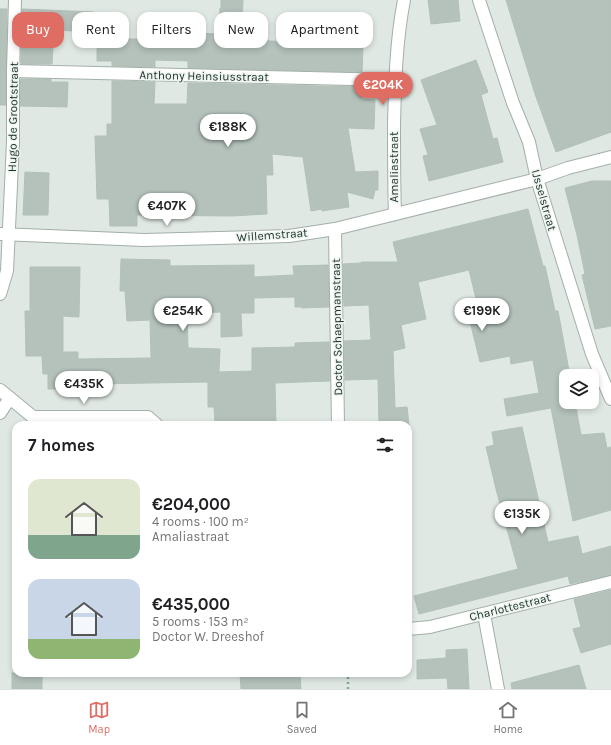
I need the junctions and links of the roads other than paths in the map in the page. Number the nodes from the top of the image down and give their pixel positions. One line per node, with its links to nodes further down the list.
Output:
1 (15, 0): 4 (street, Hugo de Grootstraat)
2 (404, 0): 5 (street, Amaliastraat)
3 (479, 0): 7 (street, IJsselstraat)
4 (13, 71): 5 (street, Anthony Heinsiusstraat); 10 (street, Hugo de Grootstraat)
5 (395, 80): 8 (street, Amaliastraat)
6 (611, 157): 7 (street, Willemstraat)
7 (537, 179): 8 (street, Willemstraat); 14 (street, IJsselstraat)
8 (395, 214): 9 (street, Willemstraat)
9 (335, 229): 10 (street, Willemstraat); 17 (street, Doctor Schaepmanstraat)
10 (5, 234): 11 (street, Hugo de Grootstraat)
11 (0, 294)
12 (0, 390): 13 (street)
13 (10, 398): 15 (street); 16 (street)
14 (611, 399)
15 (0, 413)
16 (152, 421)
17 (338, 421)
18 (611, 582): 19 (street, Charlottestraat)
19 (484, 614): 20 (street, Charlottestraat); 21 (street)
20 (412, 629)
21 (498, 689)

